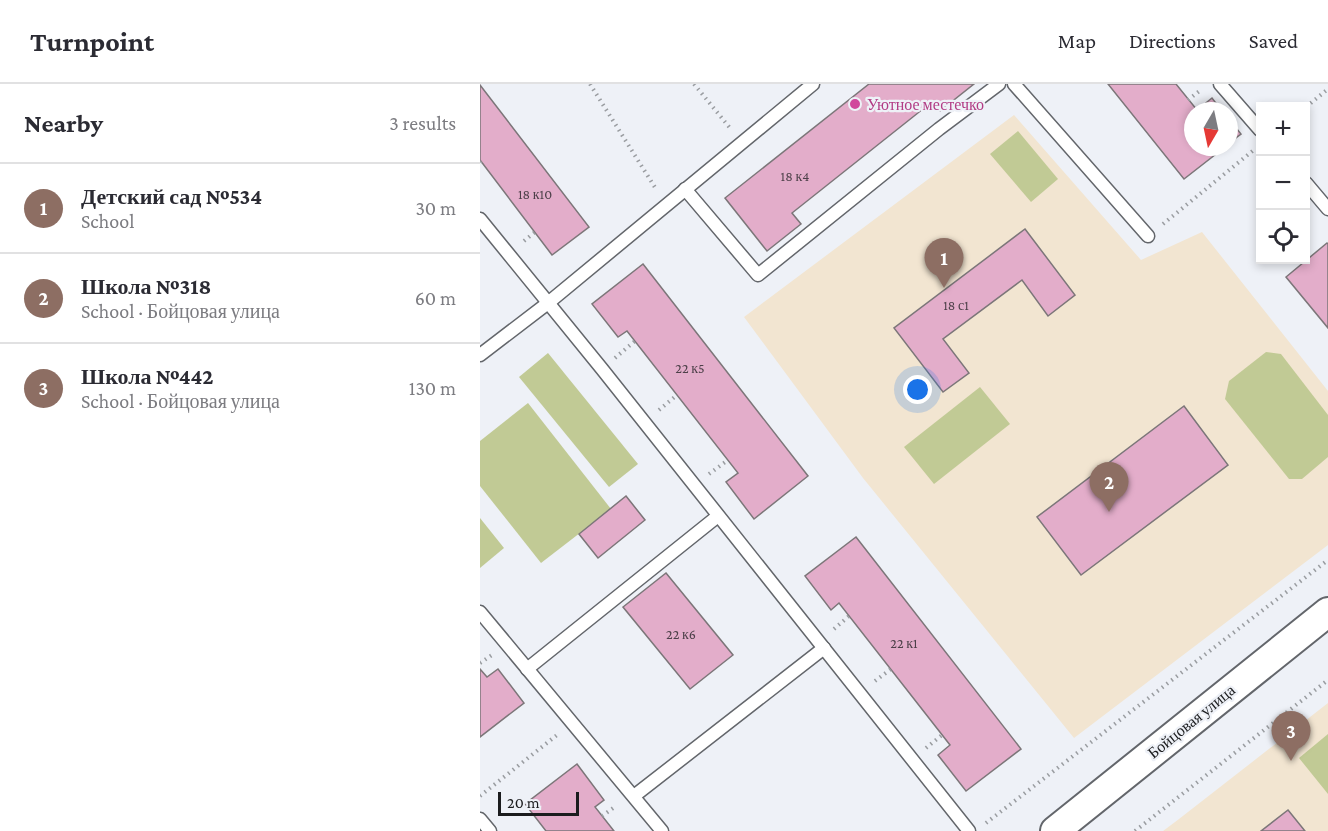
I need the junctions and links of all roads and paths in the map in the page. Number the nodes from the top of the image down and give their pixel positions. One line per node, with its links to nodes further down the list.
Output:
1 (590, 84): 16 (path)
2 (694, 84): 12 (path)
3 (813, 84): 12 (lane)
4 (999, 84): 15 (lane)
5 (1014, 84): 19 (lane)
6 (1209, 84): 9 (path)
7 (1220, 84): 11 (lane)
8 (1328, 89): 10 (path)
9 (1188, 100)
10 (1310, 104)
11 (1256, 125)
12 (742, 143): 15 (lane)
13 (1256, 147): 19 (path)
14 (1310, 188): 17 (lane)
15 (685, 189): 16 (lane)
16 (666, 205): 20 (lane)
17 (1328, 208)
18 (480, 219): 20 (lane)
19 (1148, 236)
20 (548, 303): 21 (lane); 22 (lane)
21 (480, 355)
22 (718, 516): 26 (lane); 27 (lane)
23 (1328, 560): 33 (path)
24 (480, 612): 27 (lane)
25 (1328, 612): 37 (street, Бойцовая улица)
26 (824, 648): 31 (lane); 36 (lane)
27 (527, 669): 29 (lane)
28 (1328, 680): 38 (path)
29 (572, 724): 30 (path); 31 (lane)
30 (480, 796)
31 (634, 796): 35 (lane)
32 (480, 819): 34 (lane)
33 (985, 824)
34 (490, 831)
35 (662, 831)
36 (969, 831)
37 (1055, 831)
38 (1135, 831)

